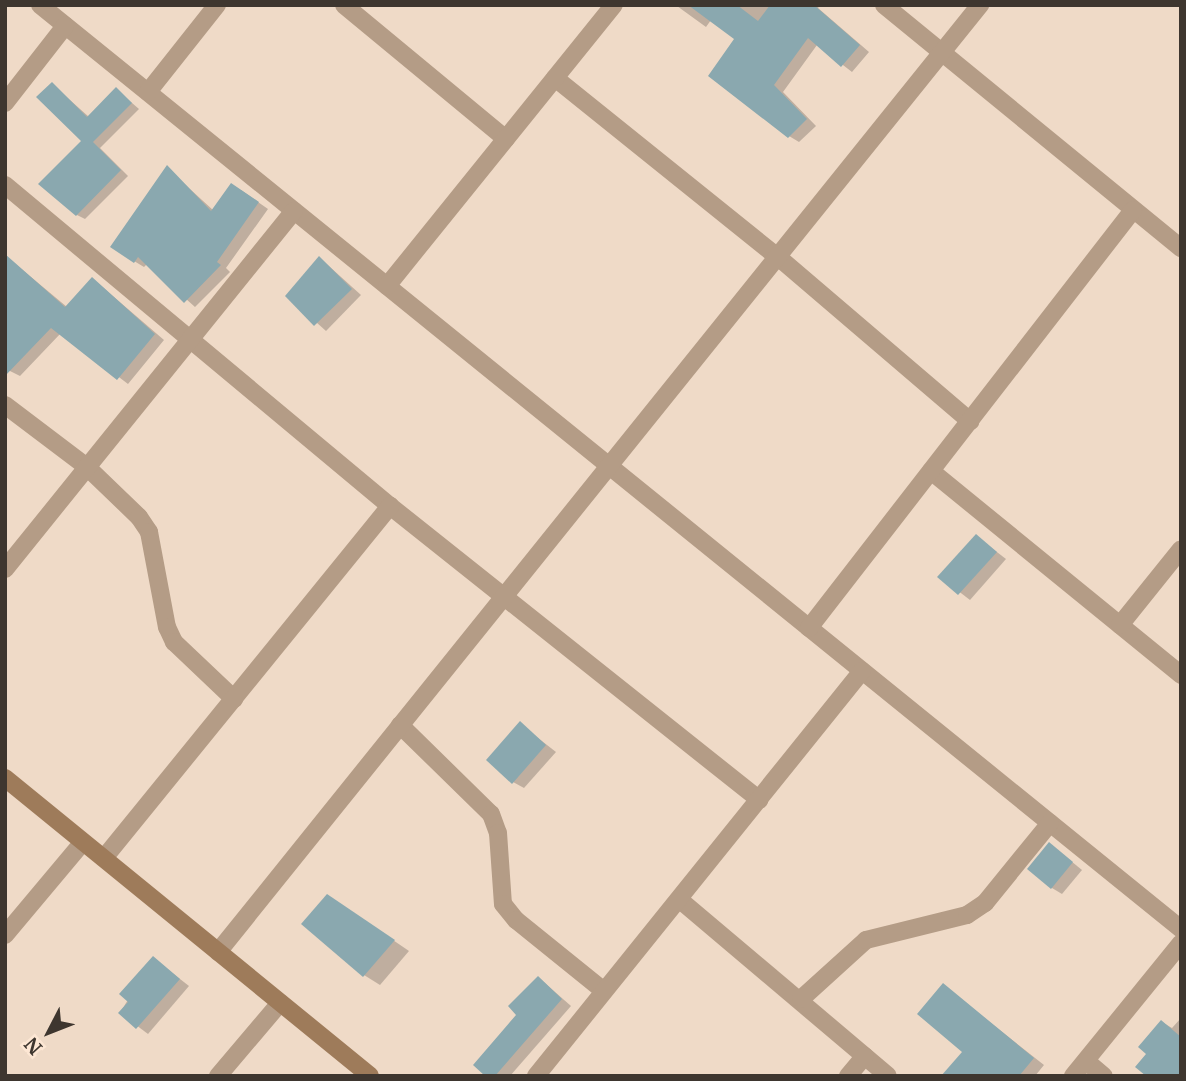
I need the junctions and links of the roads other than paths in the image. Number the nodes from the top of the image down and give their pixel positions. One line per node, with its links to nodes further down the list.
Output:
1 (40, 5): 7 (street)
2 (217, 5): 10 (street)
3 (344, 5): 12 (street)
4 (614, 5): 9 (street)
5 (884, 5): 8 (street)
6 (980, 5): 8 (street)
7 (65, 26): 10 (street); 11 (street)
8 (942, 53): 14 (street); 17 (street)
9 (555, 78): 12 (street); 17 (street)
10 (148, 92): 15 (street)
11 (5, 103)
12 (506, 139): 18 (street)
13 (5, 185): 19 (street)
14 (1133, 210): 16 (street); 21 (street)
15 (294, 211): 18 (street); 19 (street)
16 (1181, 248)
17 (778, 257): 21 (street); 22 (street)
18 (387, 286): 22 (street)
19 (190, 339): 23 (street); 25 (street)
20 (5, 405): 23 (street)
21 (970, 421): 24 (street)
22 (609, 466): 28 (street); 30 (street)
23 (87, 467): 27 (street); 33 (street)
24 (931, 471): 29 (street); 30 (street)
25 (390, 506): 28 (street); 33 (street)
26 (1181, 549): 29 (street)
27 (5, 569)
28 (505, 595): 34 (street); 36 (street)
29 (1120, 625): 32 (street)
30 (809, 628): 31 (street)
31 (862, 671): 36 (street); 37 (street)
32 (1181, 675)
33 (234, 699): 39 (street)
34 (400, 725): 44 (street); 45 (street)
35 (5, 778): 38 (main road)
36 (759, 800): 40 (street)
37 (1050, 823): 41 (street); 46 (street)
38 (83, 842): 39 (main road); 42 (street)
39 (104, 858): 44 (main road)
40 (680, 900): 45 (street); 46 (street)
41 (1181, 929)
42 (5, 935)
43 (1181, 943): 49 (street)
44 (218, 952): 47 (main road)
45 (604, 991): 52 (street)
46 (801, 999): 48 (street)
47 (280, 1003): 50 (street); 51 (main road)
48 (865, 1056): 53 (street); 54 (street)
49 (1086, 1061): 55 (street); 56 (street)
50 (218, 1076)
51 (370, 1076)
52 (536, 1076)
53 (848, 1076)
54 (888, 1076)
55 (1073, 1076)
56 (1104, 1076)

